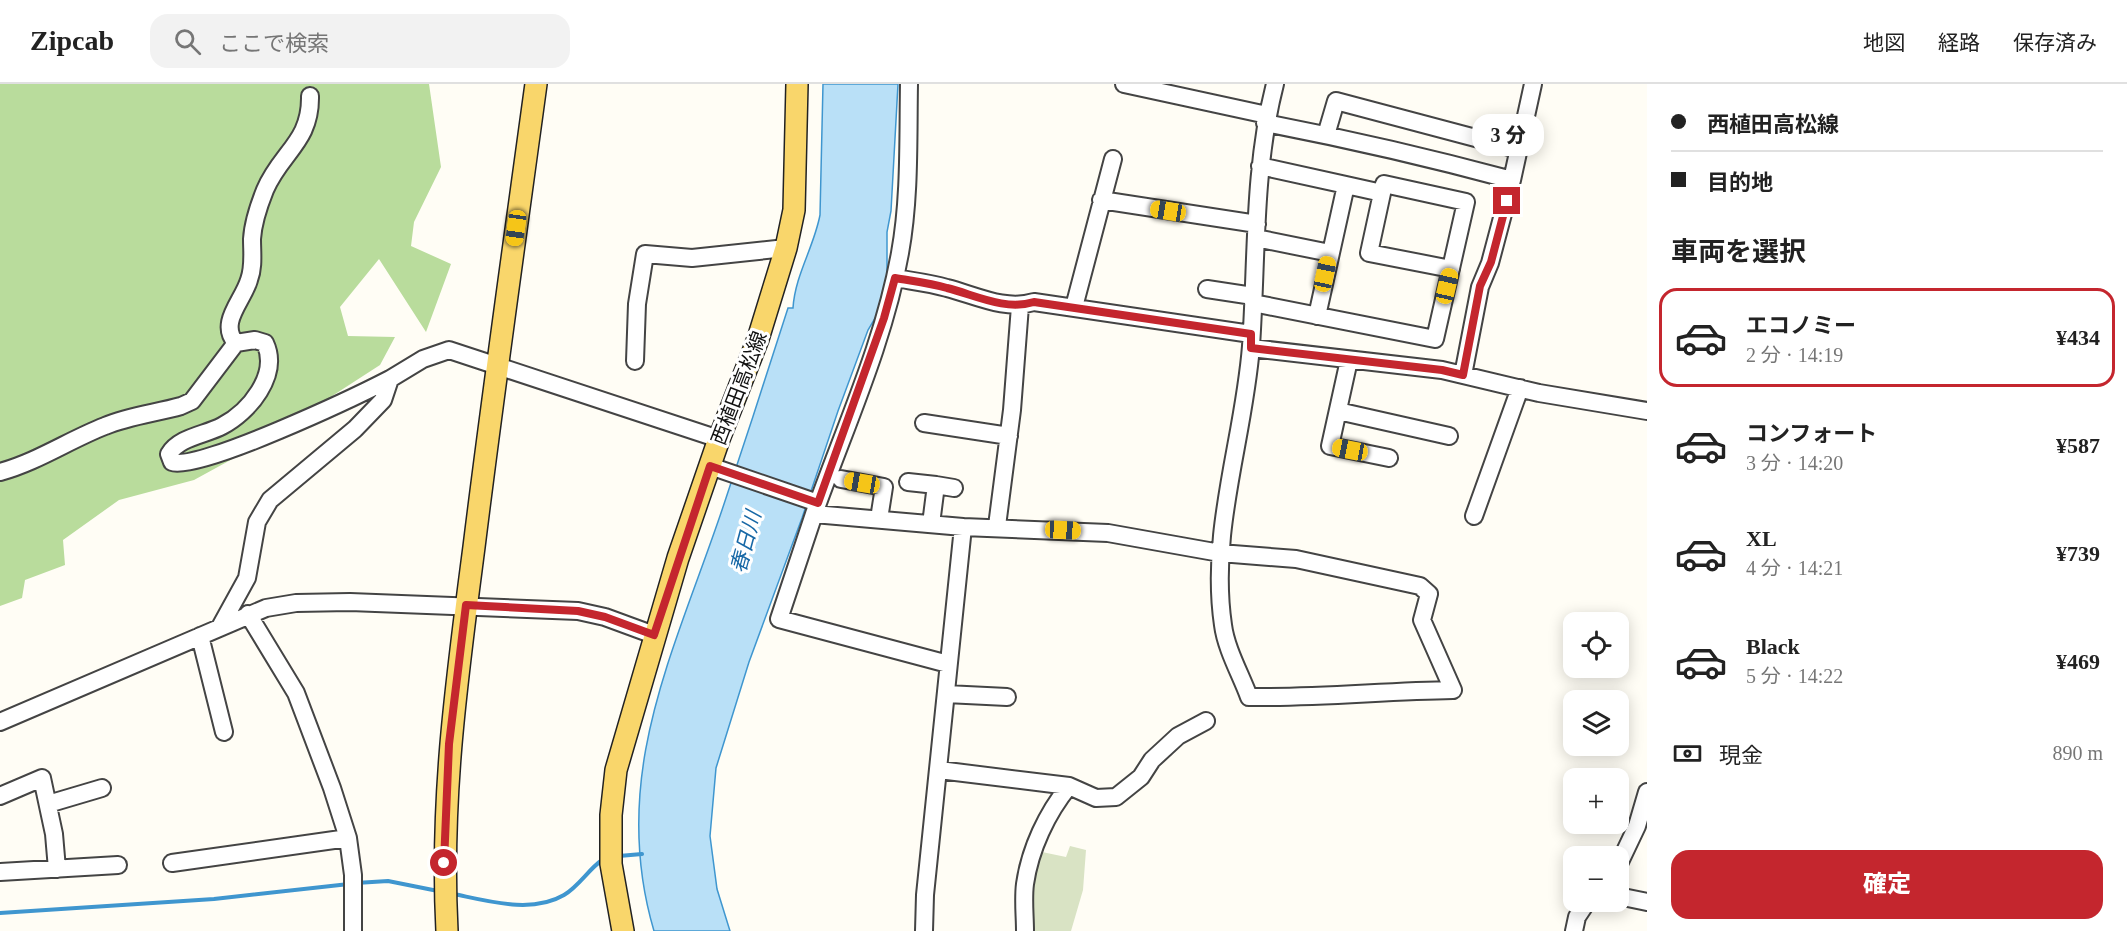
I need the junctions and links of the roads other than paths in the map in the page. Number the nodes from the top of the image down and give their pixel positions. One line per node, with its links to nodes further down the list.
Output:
1 (536, 84): 31 (main road)
2 (797, 84): 18 (main road, 西植田高松線)
3 (909, 84): 21 (street)
4 (1124, 84): 8 (street)
5 (1275, 84): 8 (street)
6 (1533, 84): 10 (street)
7 (310, 96): 28 (street)
8 (1266, 119): 9 (street); 12 (street)
9 (1326, 135): 10 (street); 13 (street)
10 (1517, 149): 13 (street)
11 (1113, 159): 16 (street)
12 (1260, 166): 14 (street); 17 (street)
13 (1512, 180): 32 (street)
14 (1346, 185): 15 (street); 19 (street)
15 (1382, 193): 20 (street); 20 (street)
16 (1101, 200): 17 (street); 25 (street)
17 (1256, 231): 19 (street); 23 (street)
18 (786, 248): 30 (street); 40 (main road, 西植田高松線)
19 (1330, 253): 26 (street)
20 (1451, 269): 26 (street)
21 (895, 278): 24 (street); 48 (street)
22 (1207, 289): 23 (street)
23 (1253, 299): 26 (street); 27 (street)
24 (1020, 306): 25 (street); 38 (street)
25 (1074, 307): 27 (street)
26 (1317, 316)
27 (1251, 341): 29 (street); 54 (street)
28 (236, 344): 33 (street); 43 (street)
29 (1348, 360): 32 (street); 35 (street)
30 (635, 361)
31 (497, 364): 33 (street); 40 (street); 55 (main road)
32 (1463, 375): 34 (street)
33 (390, 379): 57 (street)
34 (1520, 388): 36 (street); 49 (street)
35 (1338, 411): 39 (street); 41 (street)
36 (1647, 411)
37 (924, 423): 38 (street)
38 (1009, 436): 52 (street)
39 (1449, 436)
40 (719, 439): 42 (main road, 西植田高松線)
41 (1389, 458)
42 (710, 466): 48 (street); 58 (main road, 西植田高松線)
43 (0, 472)
44 (840, 479): 50 (street)
45 (908, 482): 46 (street)
46 (936, 485): 47 (street); 51 (street)
47 (954, 488)
48 (816, 508): 50 (street); 60 (street)
49 (1474, 516)
50 (879, 519): 51 (street)
51 (931, 524): 53 (street)
52 (997, 526): 53 (street); 54 (street)
53 (963, 527): 60 (street)
54 (1220, 553): 54 (street)
55 (466, 605): 56 (street); 58 (street); 82 (main road)
56 (248, 614): 57 (street); 72 (street)
57 (220, 627): 59 (street)
58 (654, 635): 83 (main road, 西植田高松線)
59 (200, 636): 64 (street); 65 (street)
60 (948, 664): 61 (street)
61 (946, 694): 62 (street); 66 (street)
62 (1007, 697)
63 (1206, 721): 67 (street)
64 (0, 722)
65 (224, 732)
66 (939, 770): 67 (street); 84 (street)
67 (1069, 786): 85 (street)
68 (102, 788): 71 (street)
69 (1647, 792): 73 (street)
70 (0, 796): 71 (street)
71 (48, 804): 76 (street)
72 (348, 838): 74 (street); 81 (street)
73 (1628, 846)
74 (172, 863)
75 (118, 866): 76 (street)
76 (57, 869): 77 (street)
77 (0, 872)
78 (1629, 898): 79 (street)
79 (1647, 902)
80 (1580, 912): 86 (street)
81 (353, 931)
82 (447, 931)
83 (622, 931)
84 (924, 931)
85 (1025, 931)
86 (1574, 931)

